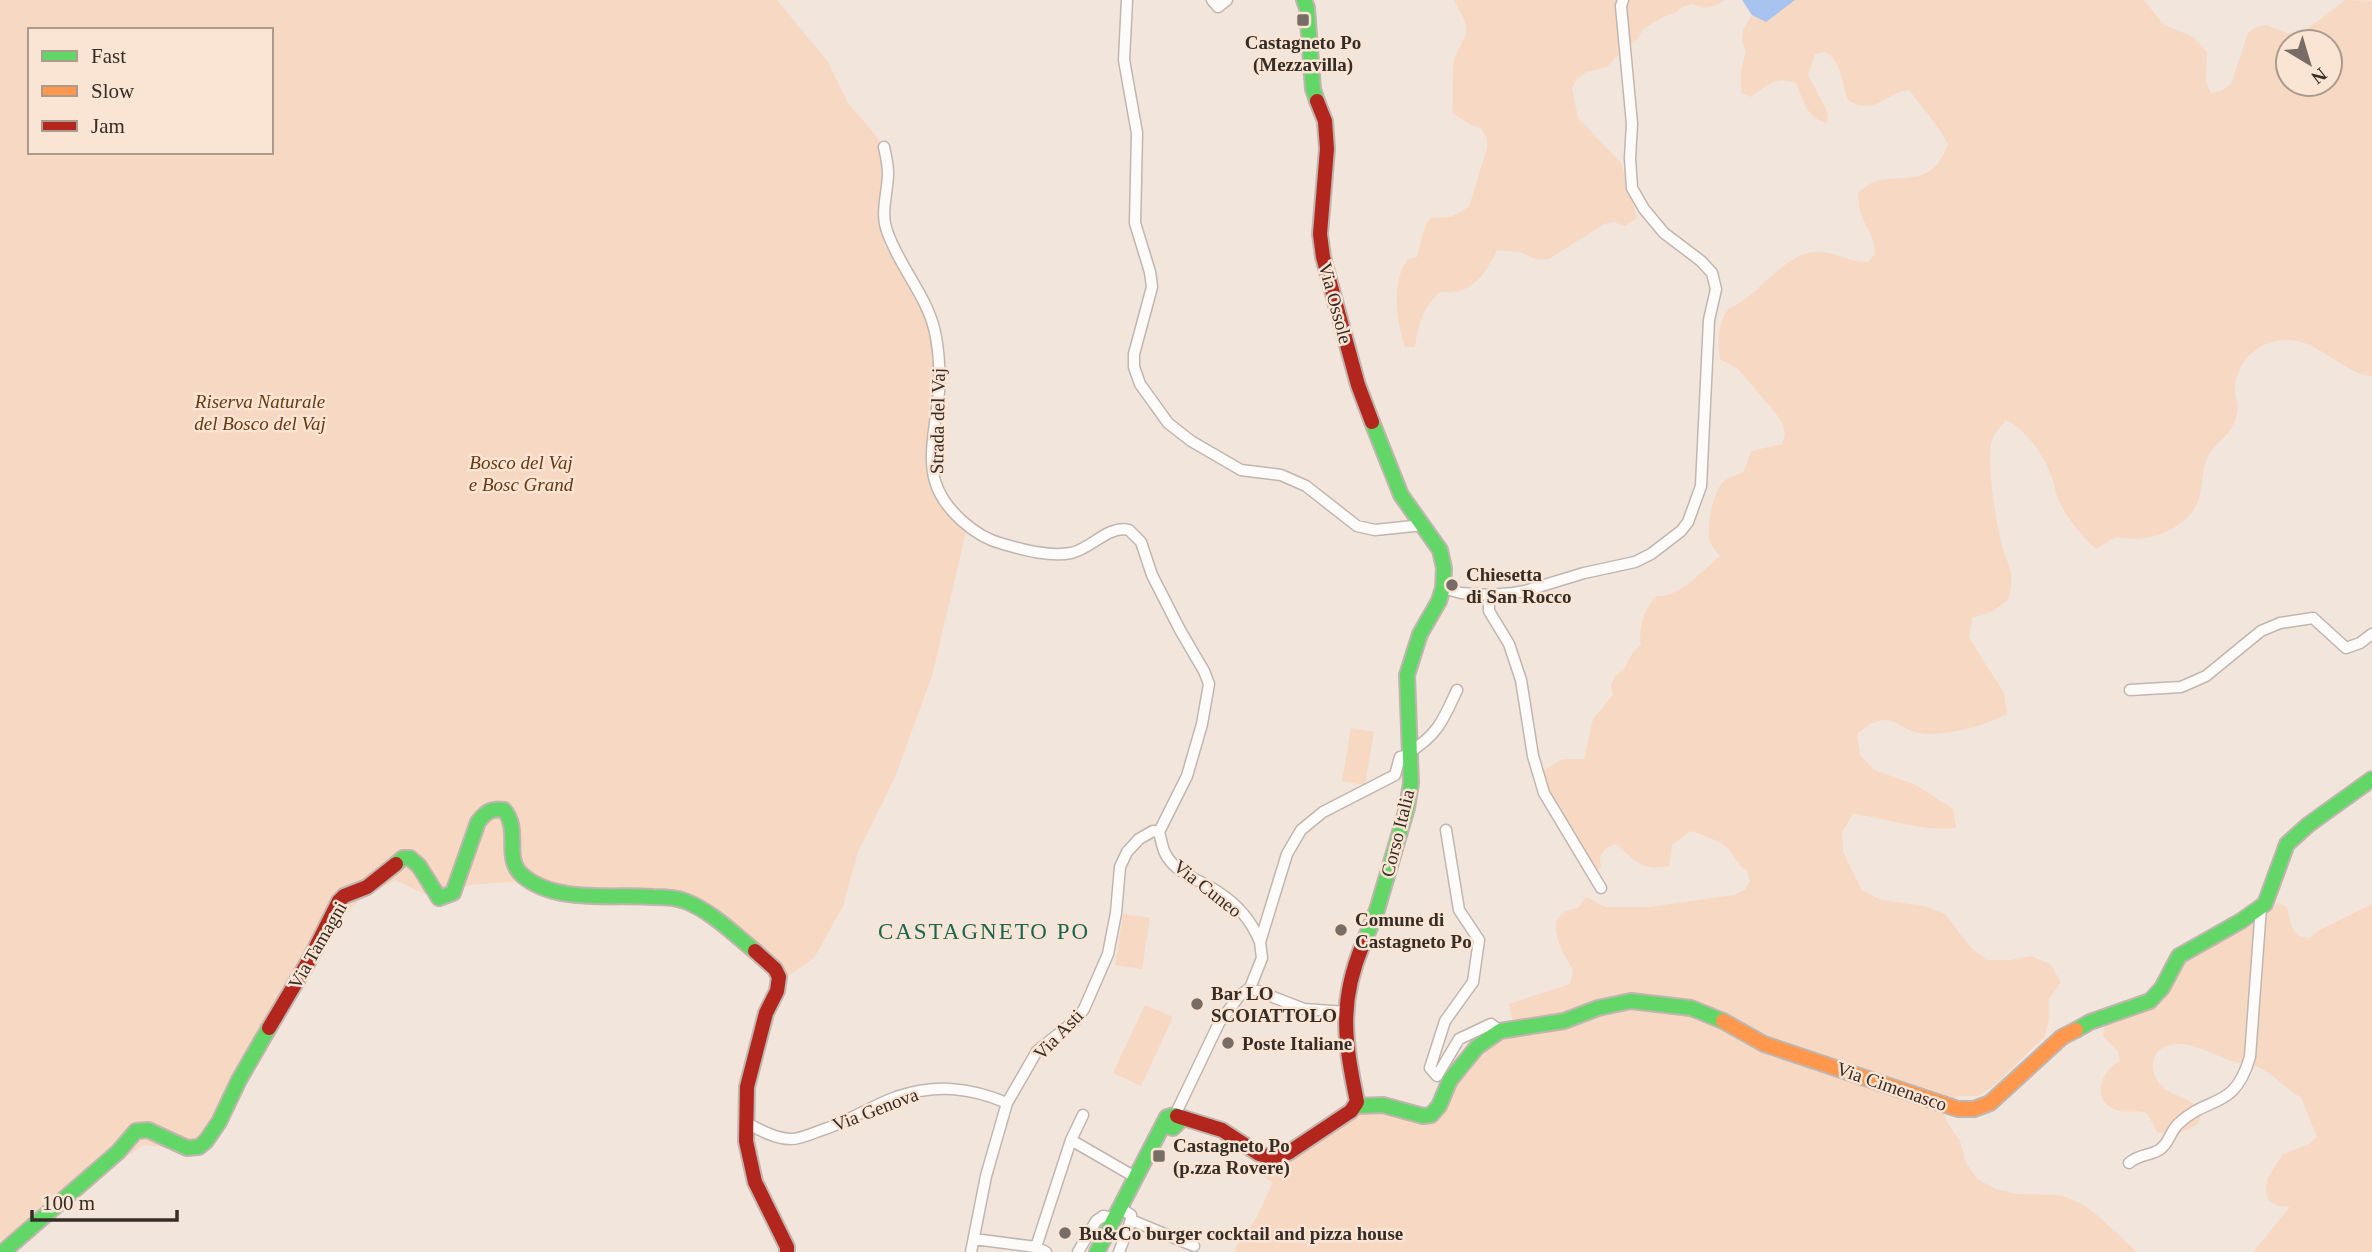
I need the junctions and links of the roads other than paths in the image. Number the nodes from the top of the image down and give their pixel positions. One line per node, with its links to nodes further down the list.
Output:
1 (1127, 0): 7 (street)
2 (1212, 0): 3 (street)
3 (1227, 0)
4 (1623, 0): 9 (street)
5 (1307, 3): 7 (street, Via Ossole)
6 (884, 147): 16 (street, Strada del Vaj)
7 (1423, 525): 8 (street, Via Ossole)
8 (1443, 588): 9 (street); 13 (street, Corso Italia)
9 (1489, 595): 17 (street)
10 (2372, 634): 12 (street)
11 (1457, 690): 13 (street)
12 (2130, 690)
13 (1410, 754): 19 (street); 21 (street, Corso Italia)
14 (2372, 779): 18 (street)
15 (1446, 830): 22 (street, Via Cimenasco)
16 (1159, 832): 19 (street, Via Cuneo); 23 (street, Via Asti)
17 (1601, 888)
18 (2260, 907): 22 (street, Via Cimenasco); 29 (street)
19 (1260, 942): 20 (street)
20 (1250, 988): 21 (street); 26 (street)
21 (1345, 1012): 24 (street, Corso Italia)
22 (1500, 1031): 24 (street, Via Cimenasco)
23 (1007, 1103): 27 (street, Via Genova); 33 (street, Via Asti)
24 (1356, 1106): 26 (street)
25 (1083, 1115): 28 (street)
26 (1174, 1121): 30 (street)
27 (746, 1122): 36 (street, Via Tamagni); 37 (street)
28 (1071, 1140): 30 (street); 35 (street)
29 (2129, 1163)
30 (1135, 1177): 31 (street)
31 (1118, 1213): 32 (street); 39 (street); 40 (street)
32 (1131, 1220): 34 (street); 41 (street)
33 (974, 1239): 35 (street); 38 (street, Via Asti)
34 (1194, 1246)
35 (1041, 1250)
36 (3, 1252)
37 (787, 1252)
38 (971, 1252)
39 (1078, 1252)
40 (1097, 1252)
41 (1119, 1252)

